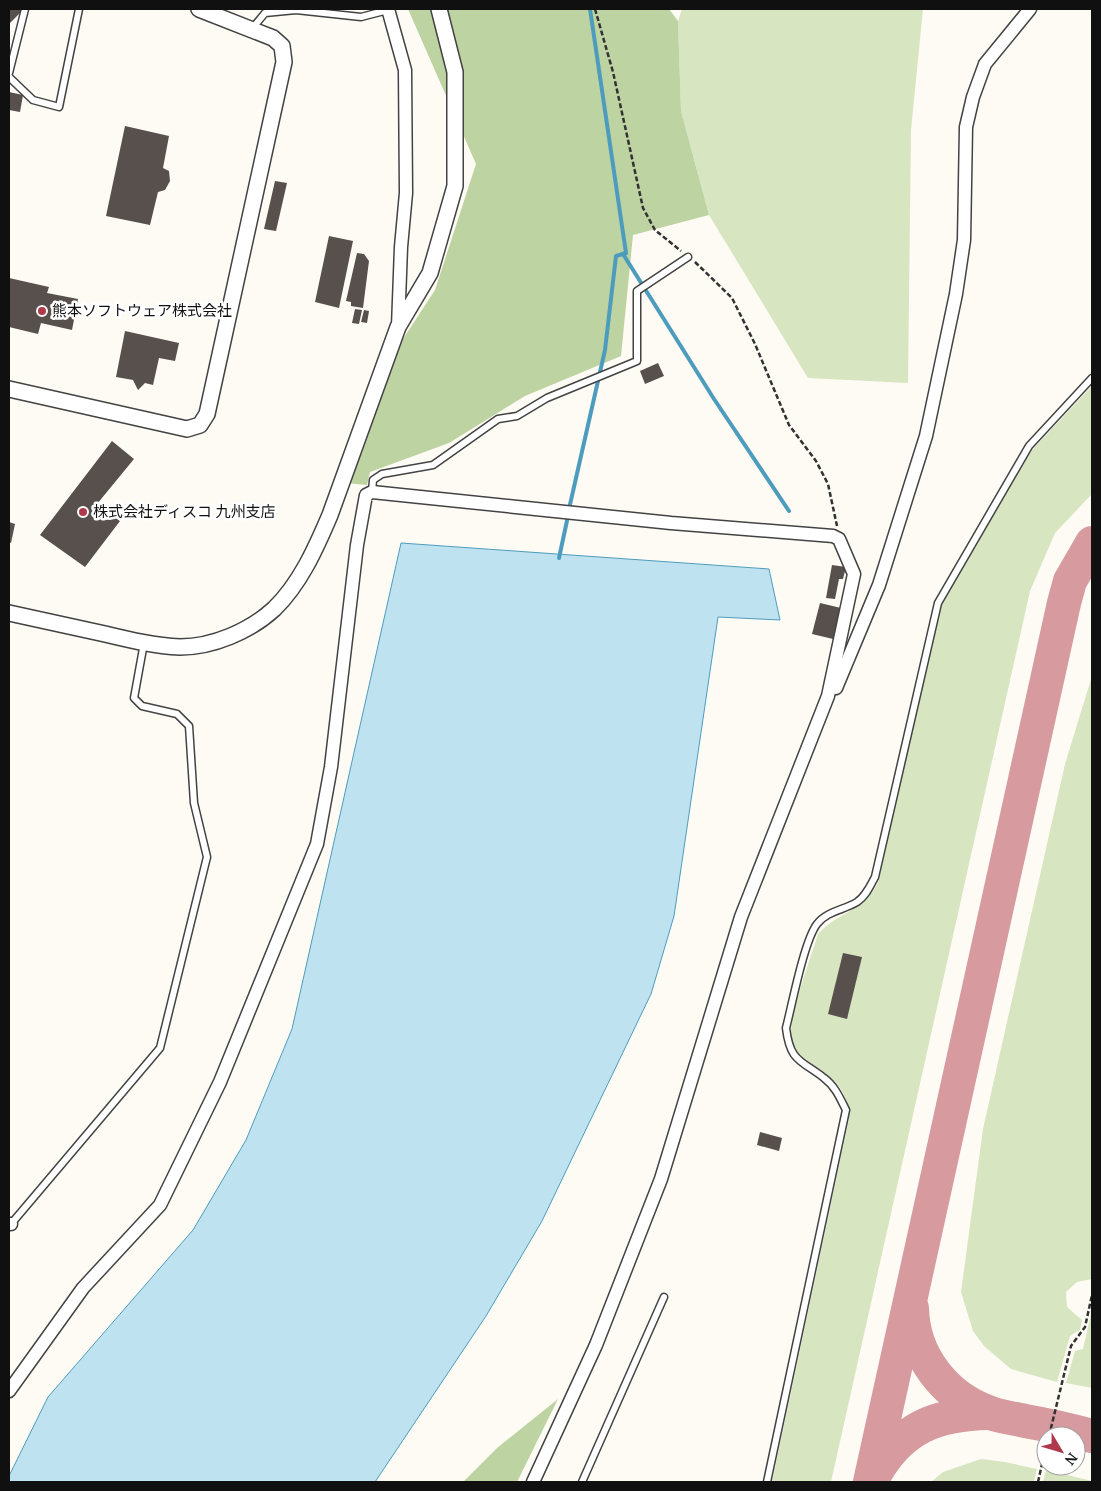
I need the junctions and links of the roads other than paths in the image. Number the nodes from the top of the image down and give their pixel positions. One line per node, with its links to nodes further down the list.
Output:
1 (24, 9): 8 (lane)
2 (79, 9): 9 (lane)
3 (199, 9): 7 (street)
4 (388, 9): 7 (lane); 11 (street)
5 (439, 9): 11 (street)
6 (1030, 9): 17 (street)
7 (251, 30): 13 (street)
8 (9, 73)
9 (9, 78)
10 (688, 257): 14 (lane)
11 (398, 327): 16 (street)
12 (1092, 378): 23 (lane)
13 (9, 389)
14 (372, 492): 17 (street); 20 (street)
15 (9, 613): 16 (street)
16 (144, 643): 18 (lane)
17 (741, 917): 21 (street)
18 (10, 1224)
19 (664, 1297): 22 (lane)
20 (9, 1391)
21 (533, 1482)
22 (582, 1482)
23 (767, 1482)

